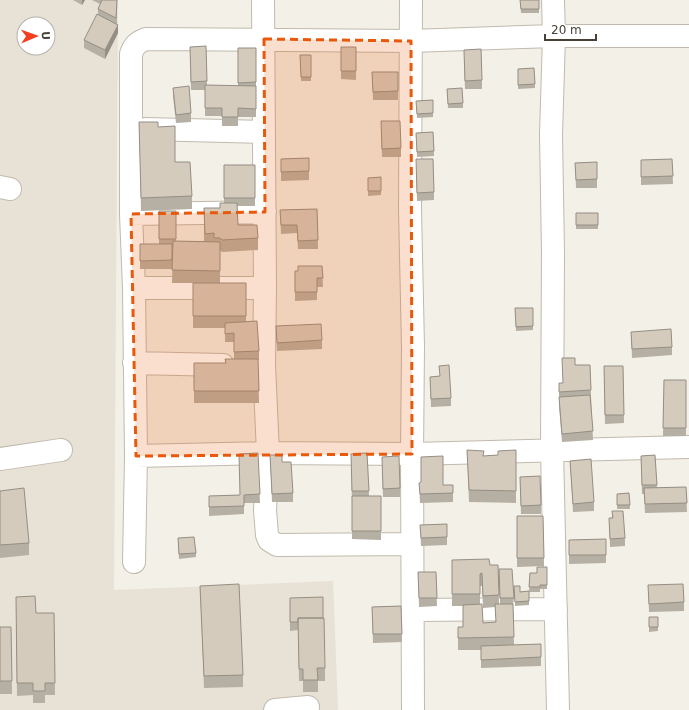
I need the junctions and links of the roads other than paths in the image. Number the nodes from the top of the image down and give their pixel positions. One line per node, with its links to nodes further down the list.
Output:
1 (263, 0): 6 (street)
2 (411, 0): 7 (street)
3 (553, 0): 4 (street)
4 (554, 36): 5 (street); 7 (street); 18 (street)
5 (689, 36)
6 (264, 39): 7 (street); 8 (street); 9 (street)
7 (411, 41): 20 (street)
8 (131, 129): 9 (street); 11 (street)
9 (264, 132): 10 (street)
10 (265, 212): 11 (street); 13 (street)
11 (131, 214): 12 (street)
12 (134, 288): 13 (street); 14 (street)
13 (265, 288): 15 (street)
14 (134, 363): 15 (street); 21 (street)
15 (264, 365): 19 (street)
16 (689, 446): 18 (street)
17 (61, 450): 22 (street)
18 (552, 450): 20 (street); 25 (street)
19 (268, 453): 20 (street); 21 (street); 23 (street)
20 (412, 454): 23 (street)
21 (136, 456): 24 (street)
22 (0, 459)
23 (412, 544): 26 (street)
24 (134, 562)
25 (556, 609): 26 (street); 30 (street)
26 (413, 610): 29 (street)
27 (308, 707): 28 (street)
28 (275, 710)
29 (413, 710)
30 (558, 710)

